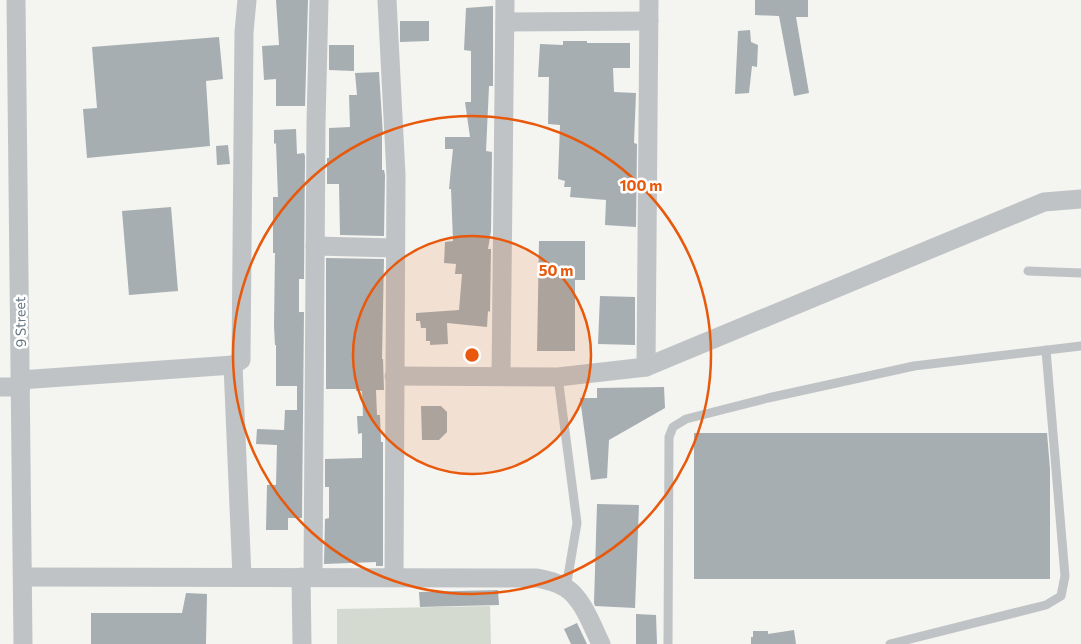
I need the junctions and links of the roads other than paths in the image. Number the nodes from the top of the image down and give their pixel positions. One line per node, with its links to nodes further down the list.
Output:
1 (16, 0): 9 (street, 9 Street)
2 (247, 0): 17 (street)
3 (319, 0): 11 (street)
4 (387, 0): 12 (street)
5 (506, 0): 8 (street)
6 (649, 0): 7 (street)
7 (649, 21): 8 (street); 18 (street)
8 (505, 22): 20 (street)
9 (8, 48): 22 (street, 9 Street)
10 (1081, 199): 18 (street)
11 (315, 246): 12 (street); 26 (street)
12 (395, 248): 19 (street)
13 (1028, 271): 14 (lane)
14 (1081, 273)
15 (1081, 346): 16 (lane)
16 (1046, 350): 32 (lane); 33 (lane)
17 (233, 365): 22 (street); 25 (street)
18 (646, 367): 21 (street)
19 (394, 376): 20 (street); 27 (street)
20 (501, 376): 21 (street)
21 (558, 377): 28 (lane)
22 (20, 383): 23 (street); 24 (street, 9 Street)
23 (0, 387)
24 (23, 577): 25 (street); 29 (street, 9 Street)
25 (242, 577): 26 (street)
26 (307, 577): 27 (street); 30 (street)
27 (394, 577): 28 (street)
28 (566, 588): 31 (street)
29 (23, 644)
30 (302, 644)
31 (600, 644)
32 (668, 644)
33 (890, 644)

